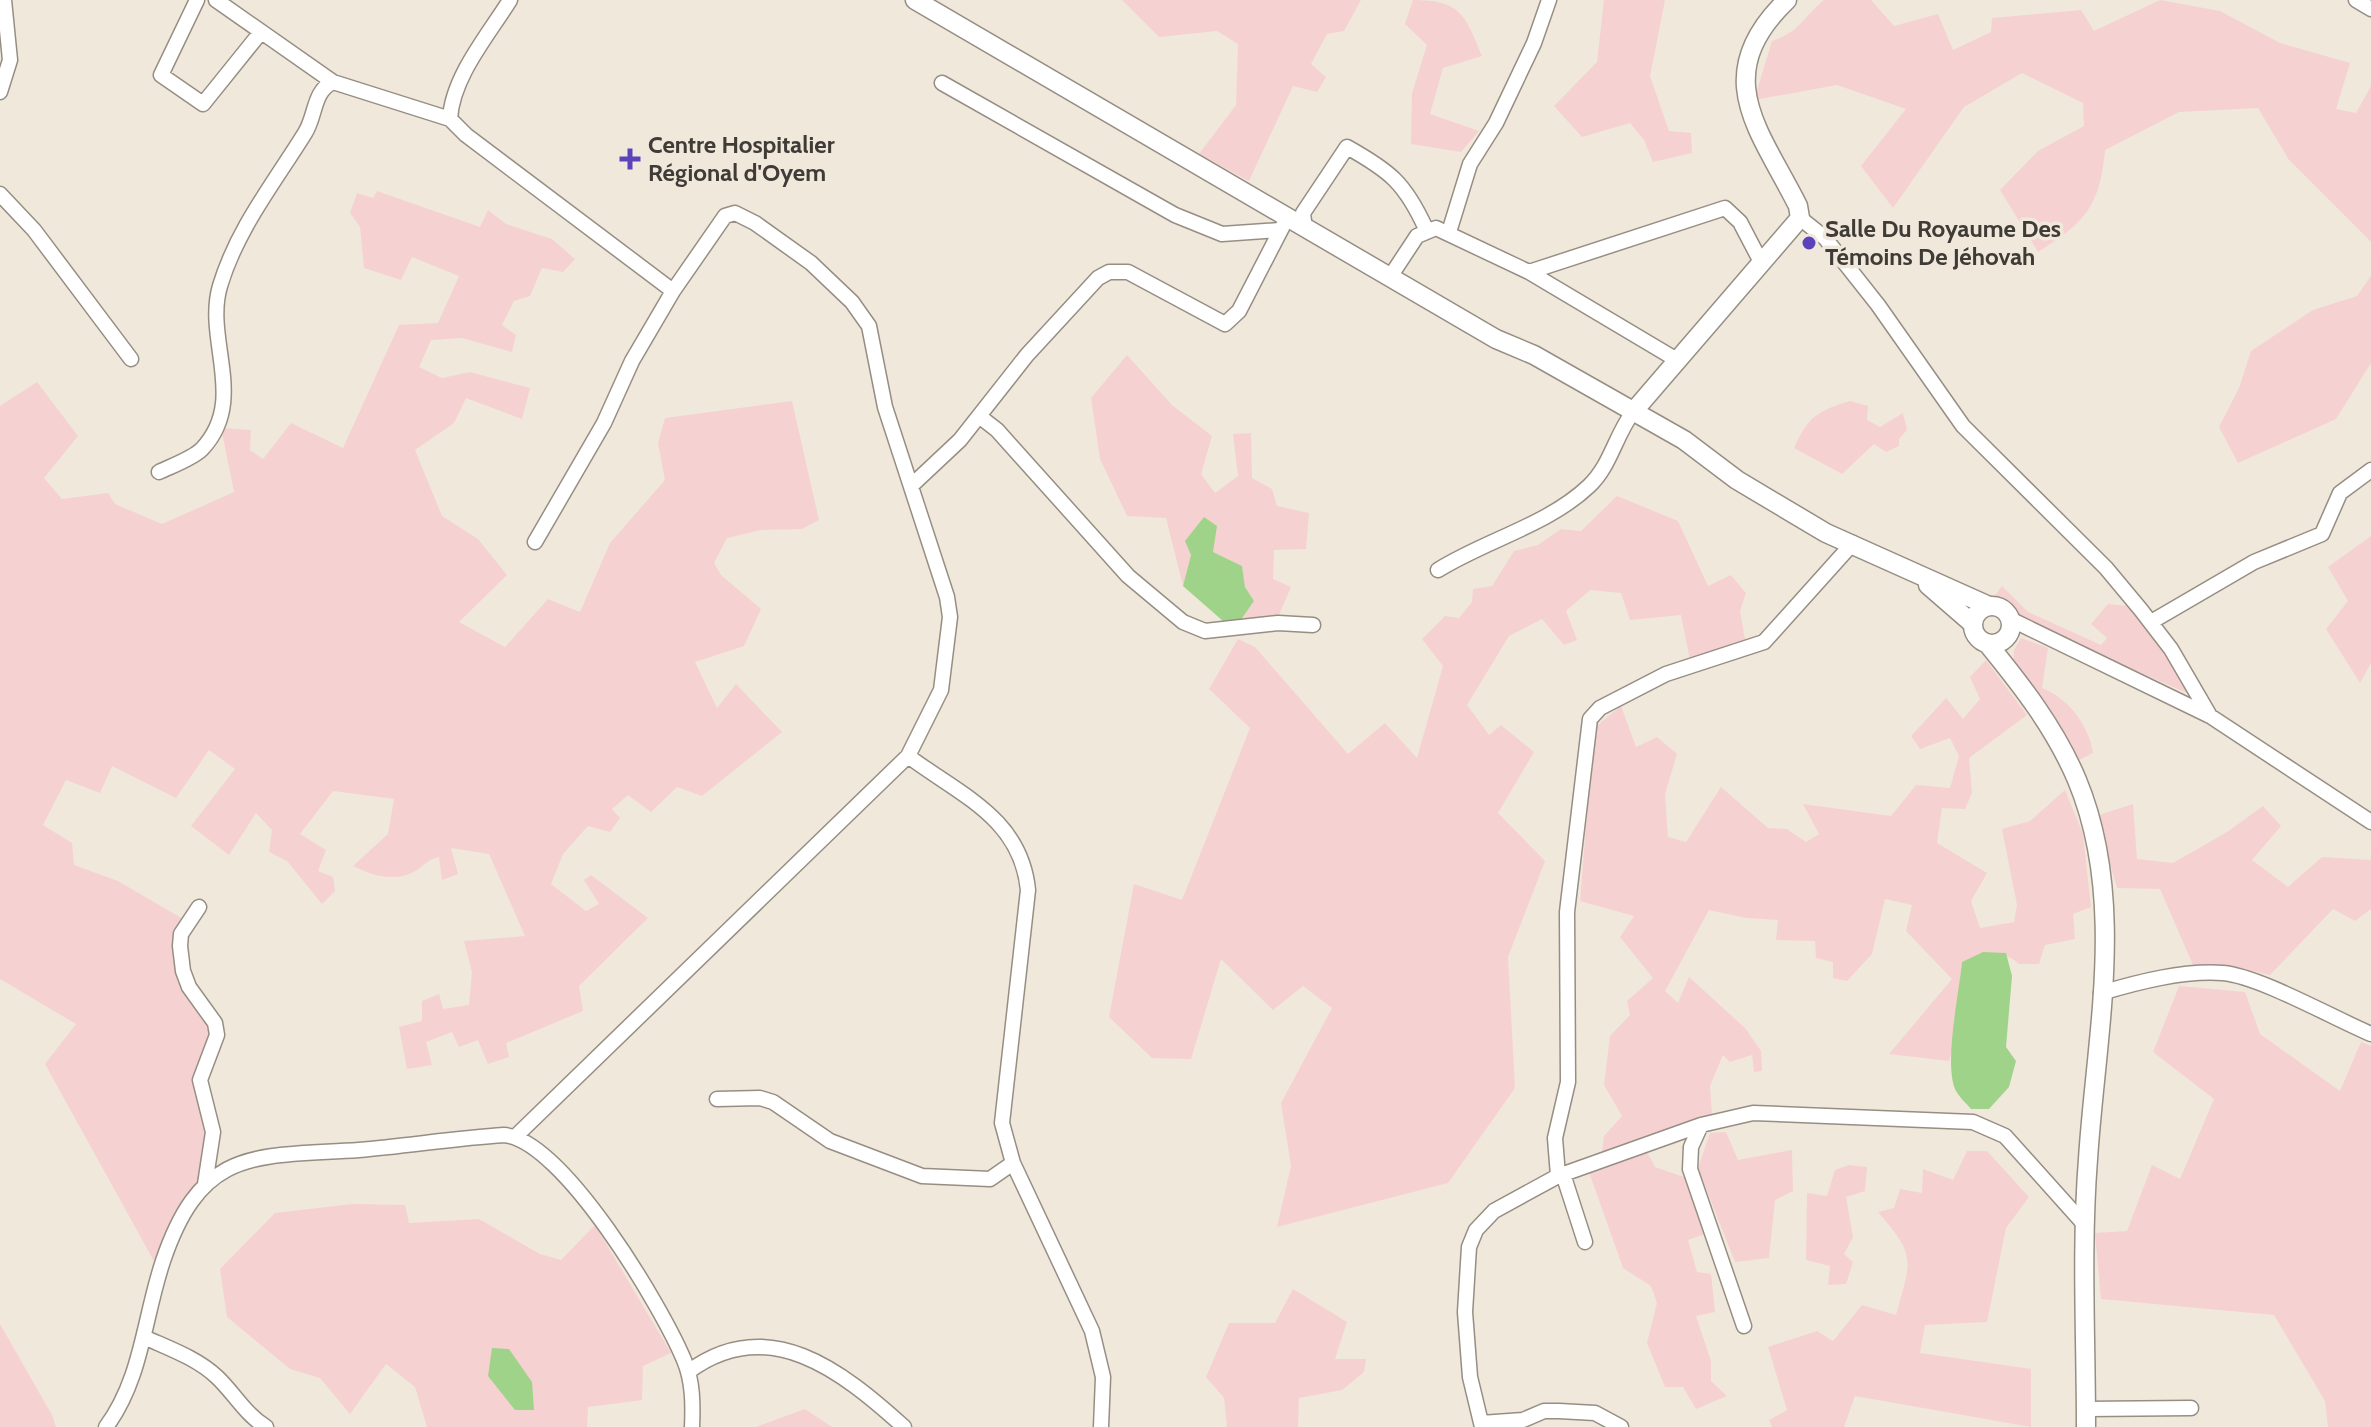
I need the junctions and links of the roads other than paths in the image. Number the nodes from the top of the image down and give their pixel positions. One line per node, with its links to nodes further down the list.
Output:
1 (4, 0): 13 (street)
2 (197, 0): 10 (street)
3 (216, 0): 10 (street)
4 (510, 0): 14 (street)
5 (915, 0): 17 (main road)
6 (1549, 0): 20 (street)
7 (1787, 0): 16 (main road)
8 (2356, 0): 9 (street)
9 (2371, 9)
10 (261, 32): 11 (street)
11 (333, 82): 14 (street); 30 (street)
12 (942, 83): 17 (street)
13 (1, 85)
14 (450, 119): 24 (street)
15 (0, 194): 25 (street)
16 (1800, 218): 21 (main road); 38 (street)
17 (1284, 224): 18 (main road); 28 (street)
18 (1305, 229): 19 (street); 23 (main road)
19 (1426, 229): 20 (street); 23 (street)
20 (1449, 232): 22 (street)
21 (1762, 264): 22 (street); 26 (main road)
22 (1529, 272): 26 (street)
23 (1390, 277): 27 (main road)
24 (673, 291): 31 (street); 32 (street)
25 (131, 359)
26 (1677, 360): 27 (main road)
27 (1633, 412): 33 (main road); 34 (street)
28 (979, 416): 31 (street); 40 (street)
29 (2371, 470): 38 (street)
30 (159, 472)
31 (911, 486): 43 (street)
32 (535, 542)
33 (1853, 543): 35 (main road); 52 (street)
34 (1438, 570)
35 (1911, 570): 36 (main road); 39 (main road)
36 (1989, 606): 37 (main road); 39 (main road)
37 (2010, 619): 41 (main road); 42 (street)
38 (2151, 622): 42 (street)
39 (1973, 624): 41 (main road)
40 (1313, 625)
41 (1987, 643): 46 (main road)
42 (2210, 716): 44 (street)
43 (908, 756): 50 (street); 51 (street)
44 (2371, 822)
45 (199, 907): 53 (street)
46 (2101, 993): 47 (street); 54 (main road)
47 (2371, 1034)
48 (717, 1099): 51 (street)
49 (1701, 1125): 52 (street); 54 (street); 56 (street)
50 (516, 1136): 53 (street); 58 (street)
51 (1013, 1163): 66 (street)
52 (1560, 1175): 55 (street); 61 (street)
53 (205, 1184): 57 (street)
54 (2084, 1224): 60 (main road)
55 (1585, 1242)
56 (1744, 1326)
57 (144, 1337): 62 (street); 63 (street)
58 (688, 1372): 64 (street); 65 (street)
59 (2191, 1408): 60 (street)
60 (2086, 1418)
61 (1482, 1425): 67 (street)
62 (106, 1427)
63 (266, 1427)
64 (692, 1427)
65 (904, 1427)
66 (1101, 1427)
67 (1621, 1427)

